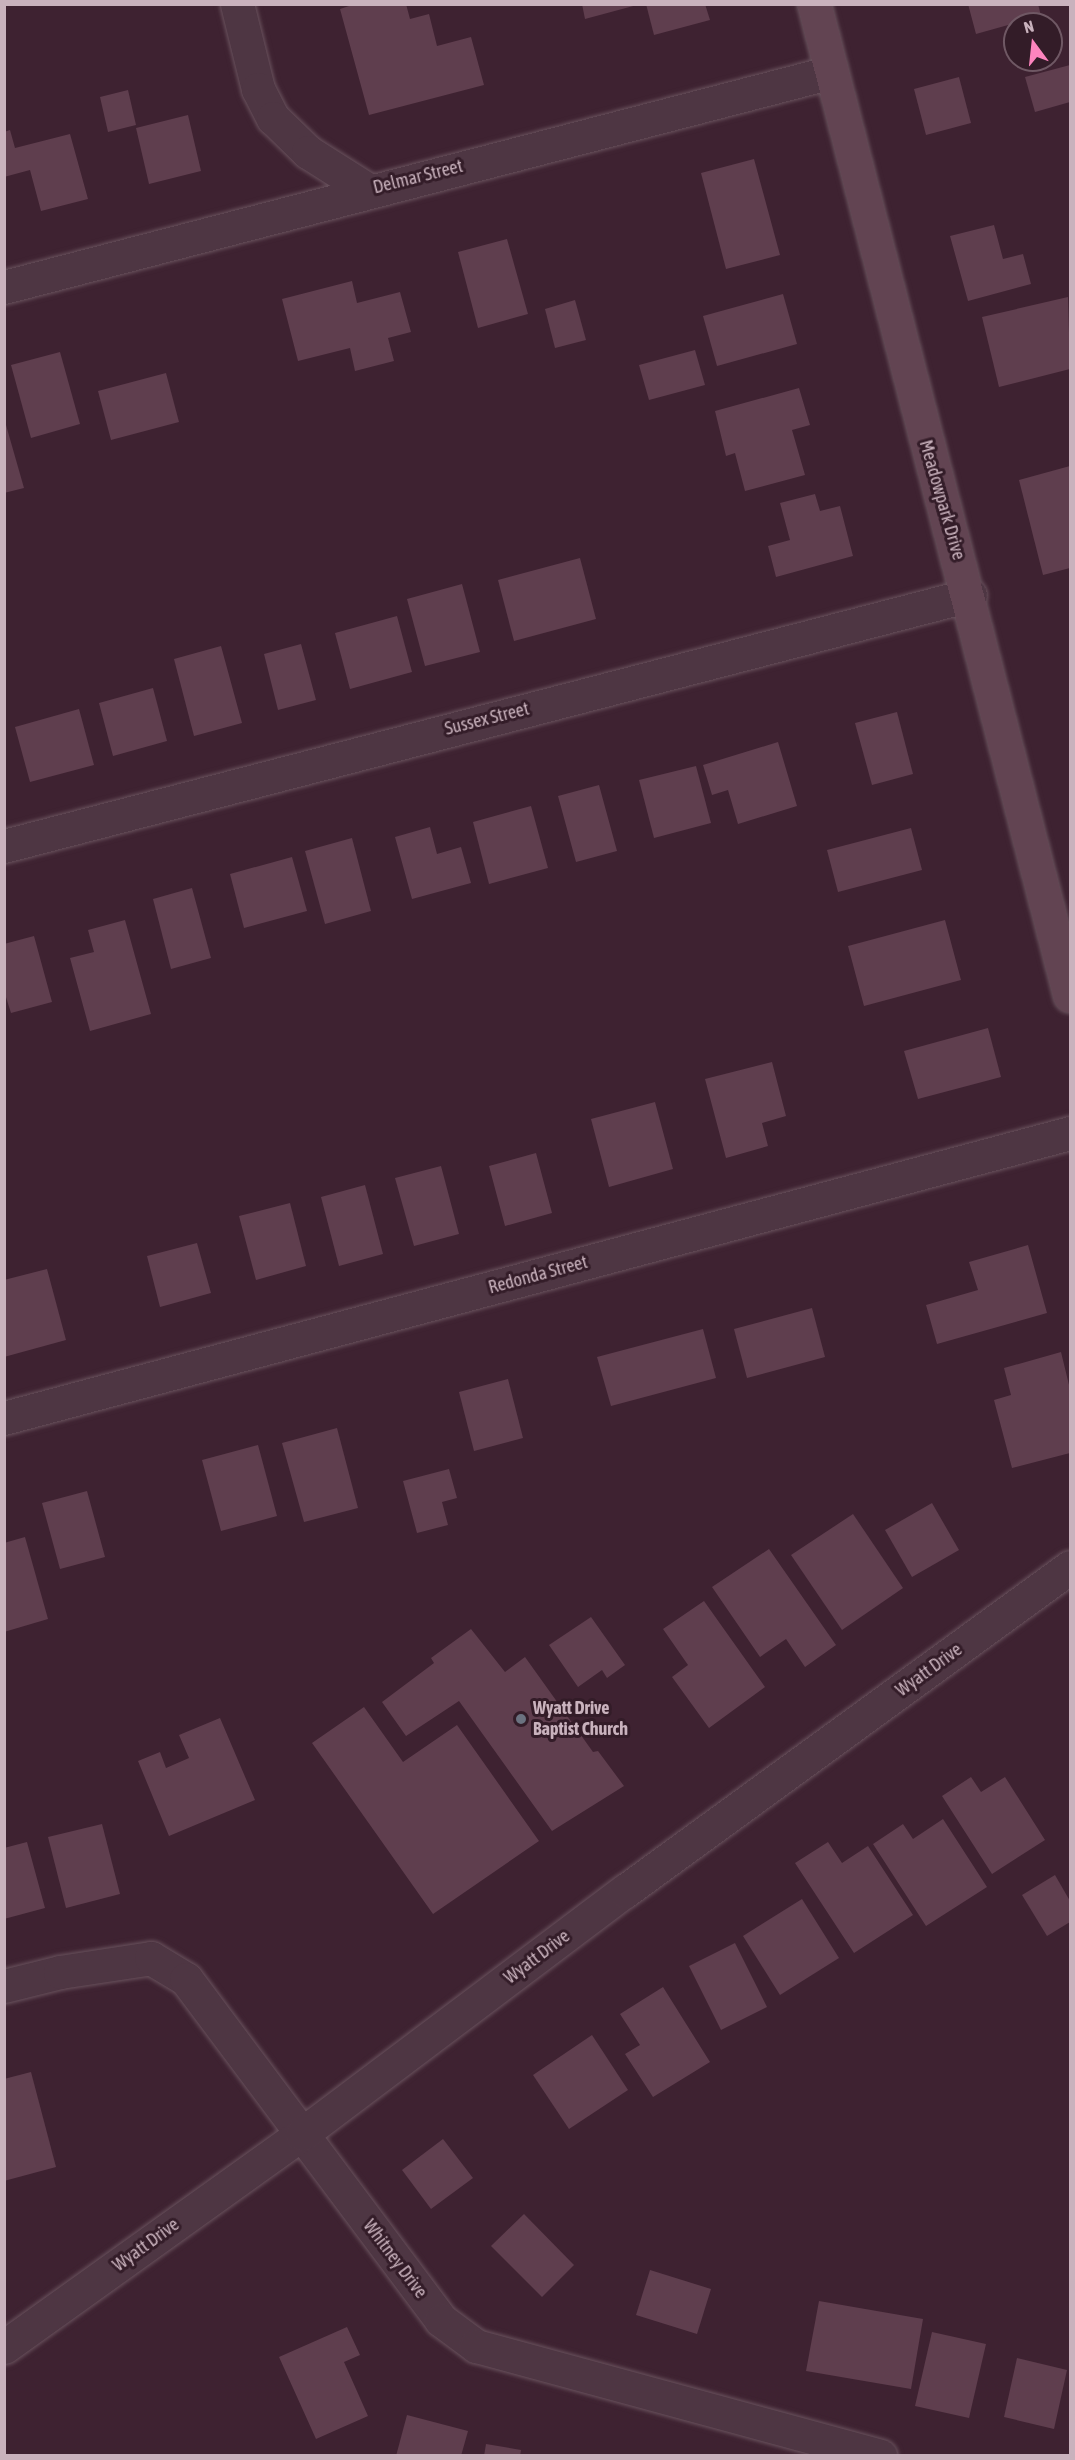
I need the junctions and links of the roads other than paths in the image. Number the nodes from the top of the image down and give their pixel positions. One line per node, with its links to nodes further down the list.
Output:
1 (237, 4): 4 (street)
2 (814, 4): 3 (street, Meadowpark Drive)
3 (832, 72): 4 (street, Delmar Street); 6 (street, Meadowpark Drive)
4 (368, 190): 5 (street, Delmar Street)
5 (4, 287)
6 (970, 595): 7 (street, Sussex Street); 8 (street, Meadowpark Drive)
7 (4, 846)
8 (1071, 996)
9 (1071, 1133): 10 (street, Redonda Street)
10 (4, 1418)
11 (1071, 1567): 13 (street, Wyatt Drive)
12 (4, 1986): 13 (street, Whitney Drive)
13 (302, 2134): 14 (street, Wyatt Drive); 15 (street, Whitney Drive)
14 (4, 2347)
15 (880, 2456)

